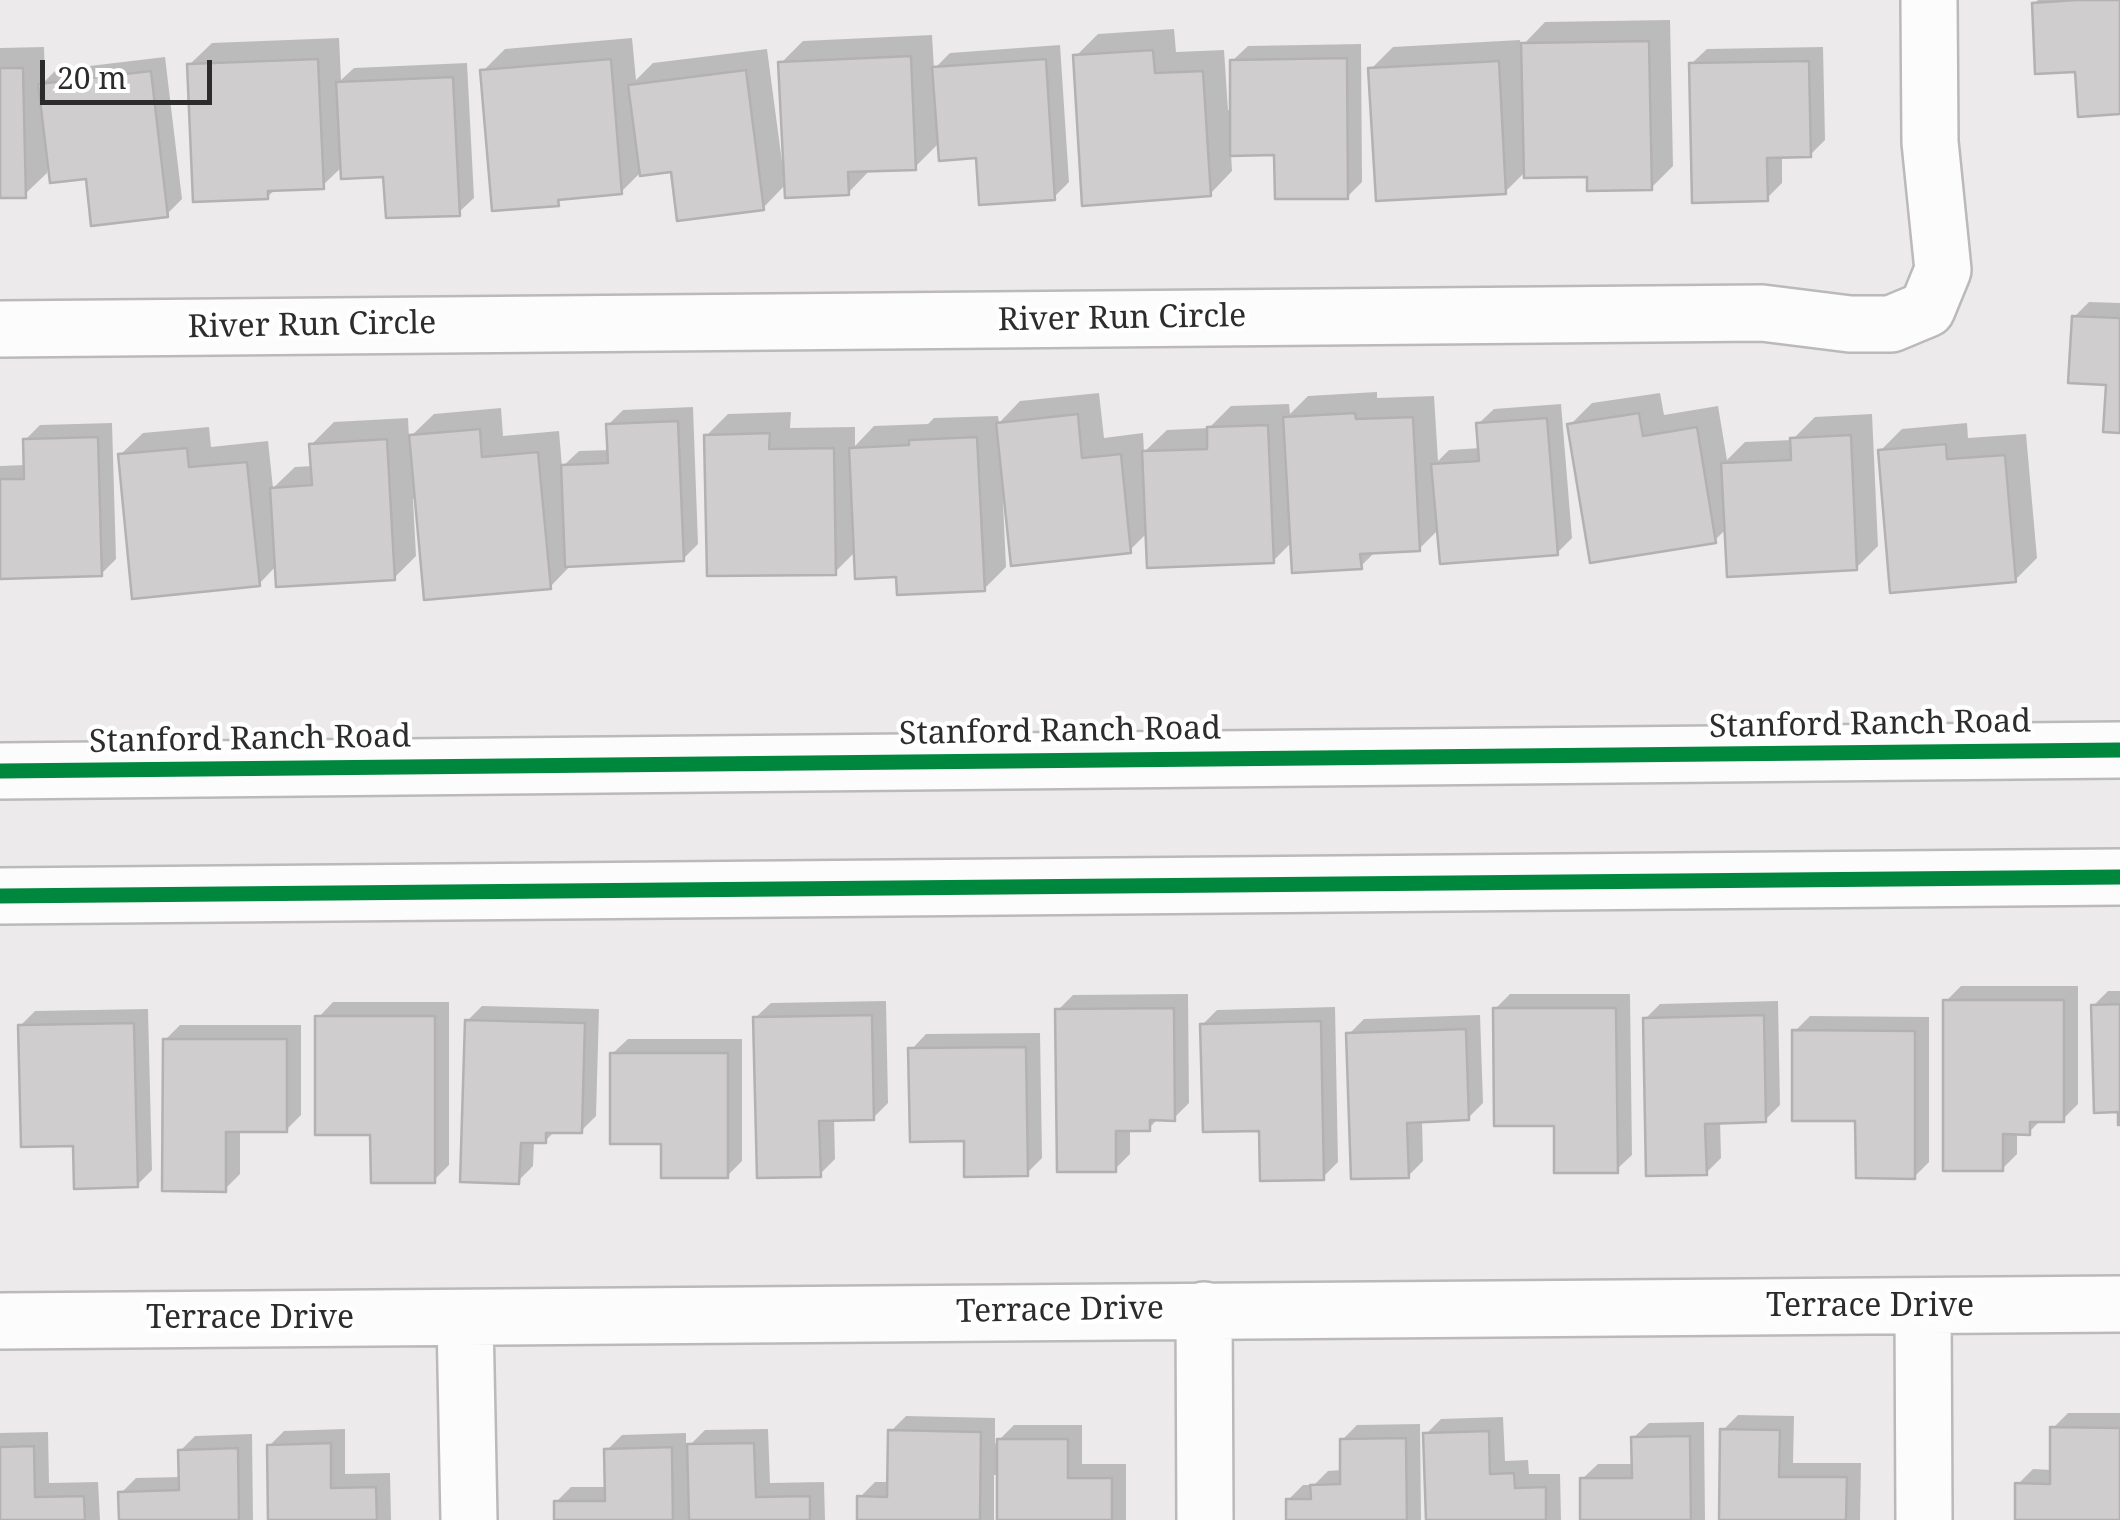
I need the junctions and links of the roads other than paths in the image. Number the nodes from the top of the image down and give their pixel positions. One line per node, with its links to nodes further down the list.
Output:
1 (1929, 0): 2 (street, River Run Circle)
2 (0, 329)
3 (2120, 750): 4 (street, Stanford Ranch Road)
4 (0, 771)
5 (2120, 876): 6 (street)
6 (0, 896)
7 (2120, 1304): 8 (street, Terrace Drive)
8 (1923, 1307): 9 (street, Terrace Drive); 14 (street)
9 (1204, 1310): 10 (street, Terrace Drive); 13 (street)
10 (466, 1318): 11 (street, Terrace Drive); 12 (street)
11 (0, 1321)
12 (469, 1520)
13 (1205, 1520)
14 (1924, 1520)

